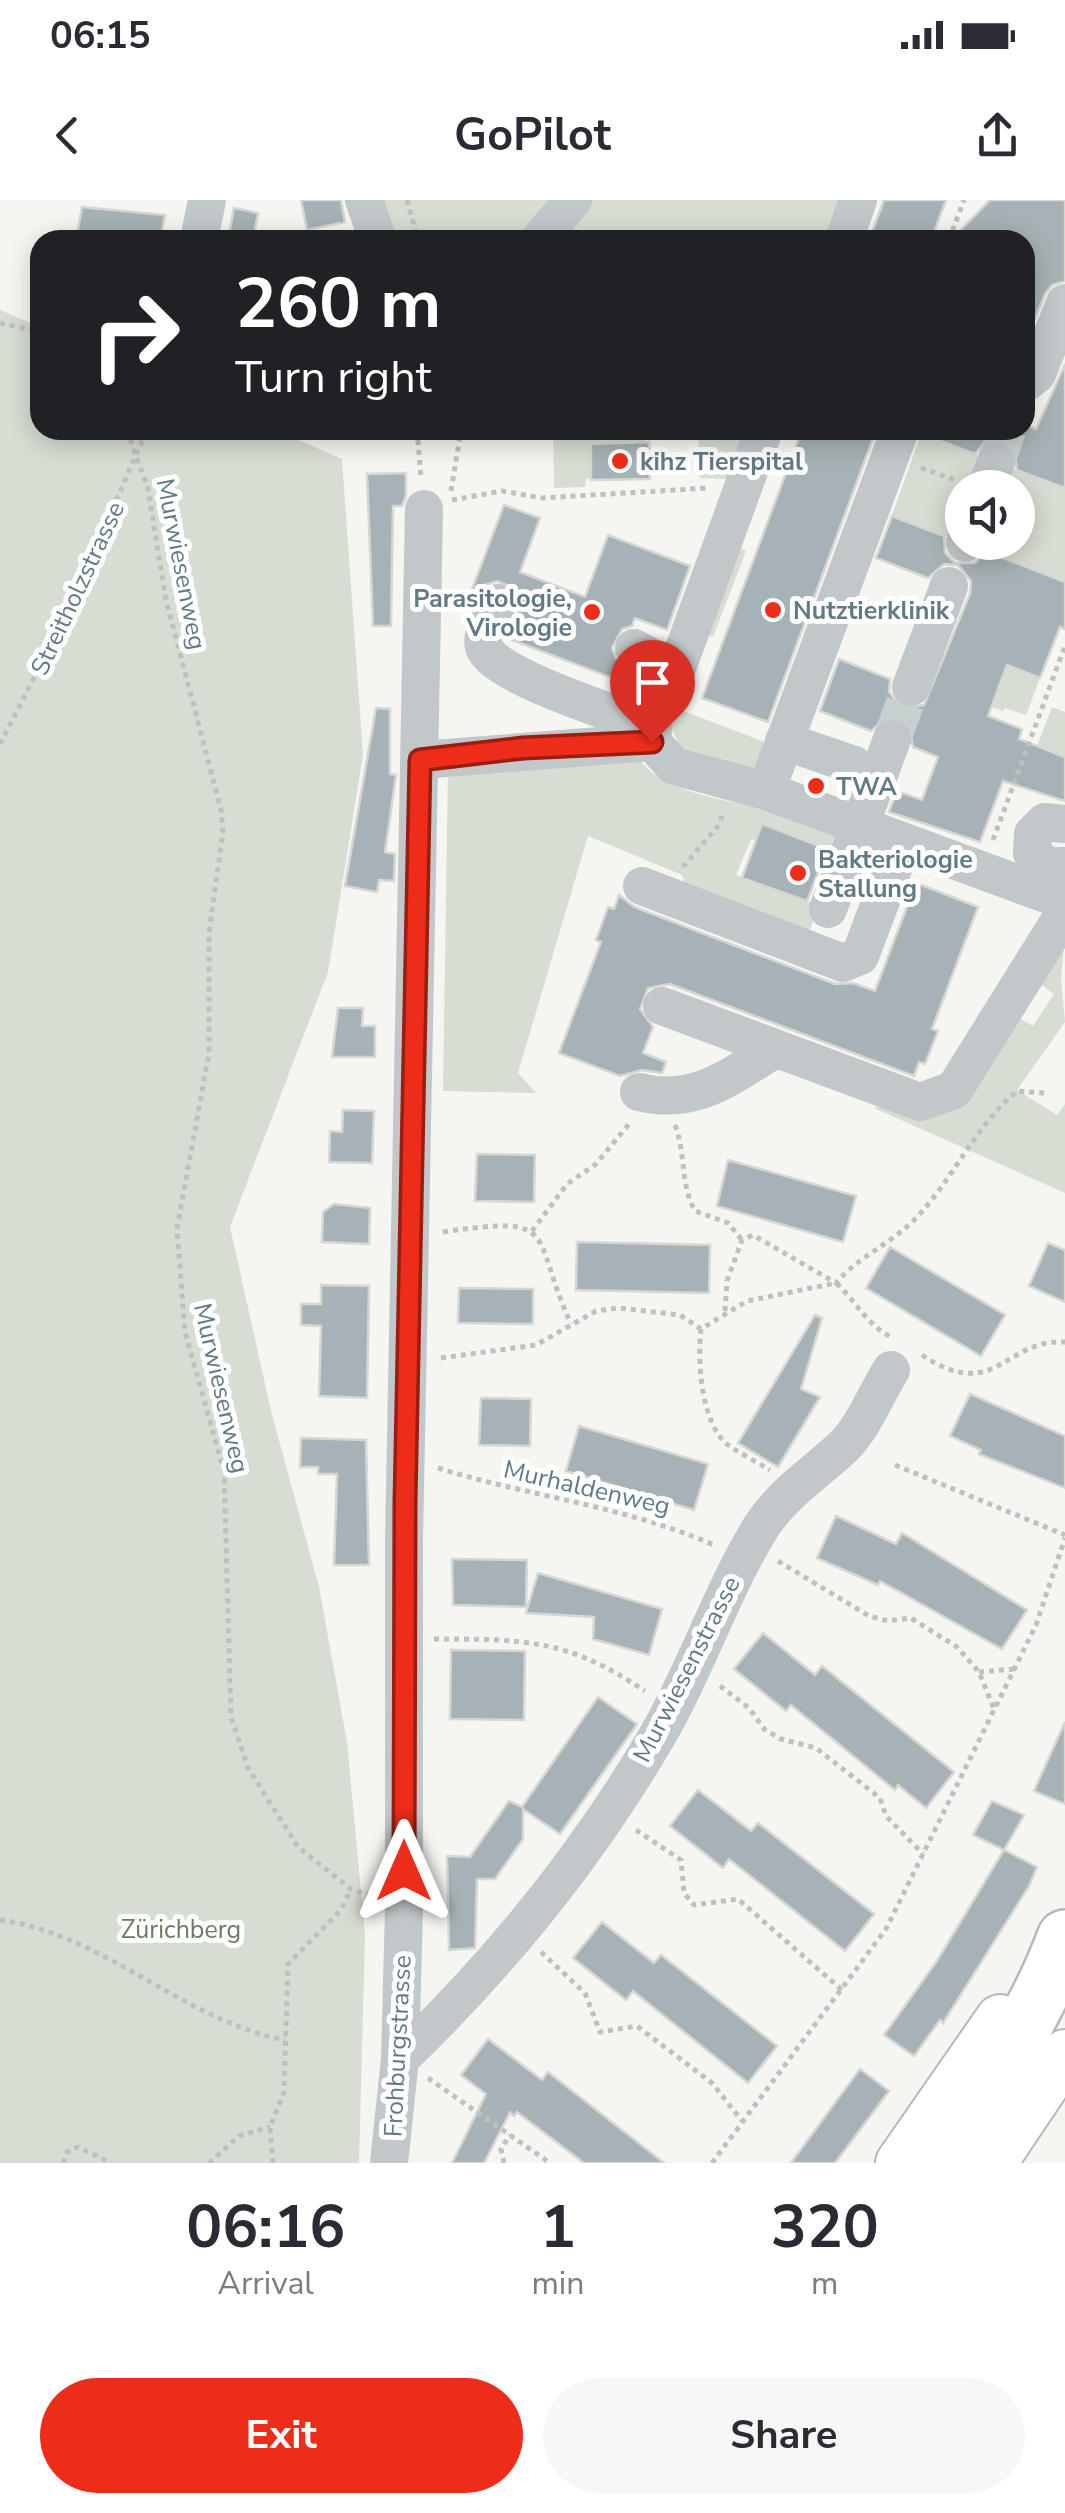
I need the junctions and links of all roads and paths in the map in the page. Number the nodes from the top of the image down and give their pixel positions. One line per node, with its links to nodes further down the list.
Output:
1 (207, 200): 7 (street)
2 (364, 200): 8 (street)
3 (406, 200): 9 (path)
4 (572, 200): 10 (street)
5 (858, 200): 11 (street)
6 (964, 200): 12 (path)
7 (201, 230)
8 (374, 230)
9 (415, 230)
10 (548, 230)
11 (848, 230)
12 (954, 230)
13 (1065, 303): 16 (street)
14 (0, 323): 15 (path)
15 (30, 330)
16 (1035, 376)
17 (133, 440): 23 (path, Murwiesenweg)
18 (143, 440): 23 (path, Streitholzstrasse)
19 (420, 440): 26 (path)
20 (458, 440): 26 (path)
21 (760, 440): 25 (street)
22 (895, 443): 24 (path); 35 (street)
23 (138, 452): 36 (path, Streitholzstrasse); 78 (path, Murwiesenweg)
24 (963, 470)
25 (741, 491): 26 (path); 31 (street)
26 (437, 505): 37 (street, Frohburgstrasse)
27 (949, 586): 32 (street)
28 (498, 603): 33 (street)
29 (1065, 646): 44 (path)
30 (634, 648): 31 (street)
31 (676, 671): 33 (street)
32 (912, 687)
33 (652, 734): 37 (street); 39 (street)
34 (892, 739): 38 (street)
35 (784, 741): 38 (street); 39 (street)
36 (0, 744)
37 (420, 760): 79 (street, Frohburgstrasse)
38 (876, 783): 41 (street)
39 (748, 788): 41 (street); 45 (path)
40 (1065, 824): 43 (street)
41 (860, 827): 42 (street); 47 (street)
42 (903, 842): 44 (street); 45 (street)
43 (1065, 866)
44 (981, 871): 46 (street)
45 (652, 890)
46 (1065, 902)
47 (828, 909)
48 (1065, 912): 50 (street)
49 (662, 1006): 50 (street)
50 (774, 1050): 52 (street)
51 (1044, 1093): 57 (path)
52 (636, 1106): 54 (path)
53 (668, 1120): 56 (path)
54 (532, 1231): 55 (path); 59 (path)
55 (435, 1234)
56 (742, 1240): 57 (path); 58 (path)
57 (836, 1283): 58 (path); 62 (path)
58 (725, 1311): 60 (path)
59 (571, 1324): 60 (path); 63 (path)
60 (701, 1329): 66 (path)
61 (1065, 1342): 62 (path)
62 (906, 1356): 87 (street, Murwiesenstrasse)
63 (433, 1358)
64 (895, 1465): 67 (path)
65 (431, 1466): 68 (path, Murhaldenweg)
66 (782, 1476)
67 (1065, 1537): 71 (path)
68 (732, 1553)
69 (766, 1554): 72 (path)
70 (426, 1639): 74 (path)
71 (1014, 1669): 72 (path); 75 (path)
72 (979, 1672): 75 (path)
73 (710, 1678): 77 (path)
74 (646, 1692)
75 (994, 1709): 77 (path)
76 (626, 1824): 84 (path)
77 (924, 1854): 84 (path)
78 (351, 1888): 79 (path, Murwiesenweg); 85 (path)
79 (404, 1908): 87 (street, Frohburgstrasse)
80 (0, 1920): 85 (path)
81 (1065, 1920): 99 (main road)
82 (1065, 1938): 100 (highway)
83 (535, 1947): 88 (path)
84 (843, 1991): 88 (path)
85 (285, 2040): 89 (path)
86 (1065, 2054): 101 (main road)
87 (413, 2068): 90 (path); 95 (street, Frohburgstrasse)
88 (742, 2121): 98 (path)
89 (270, 2127): 93 (path); 94 (path)
90 (510, 2135): 96 (path); 97 (path)
91 (63, 2163): 92 (path)
92 (111, 2163)
93 (209, 2163)
94 (273, 2163)
95 (389, 2163)
96 (504, 2163)
97 (550, 2163)
98 (712, 2163)
99 (900, 2163)
100 (941, 2163)
101 (992, 2163)

